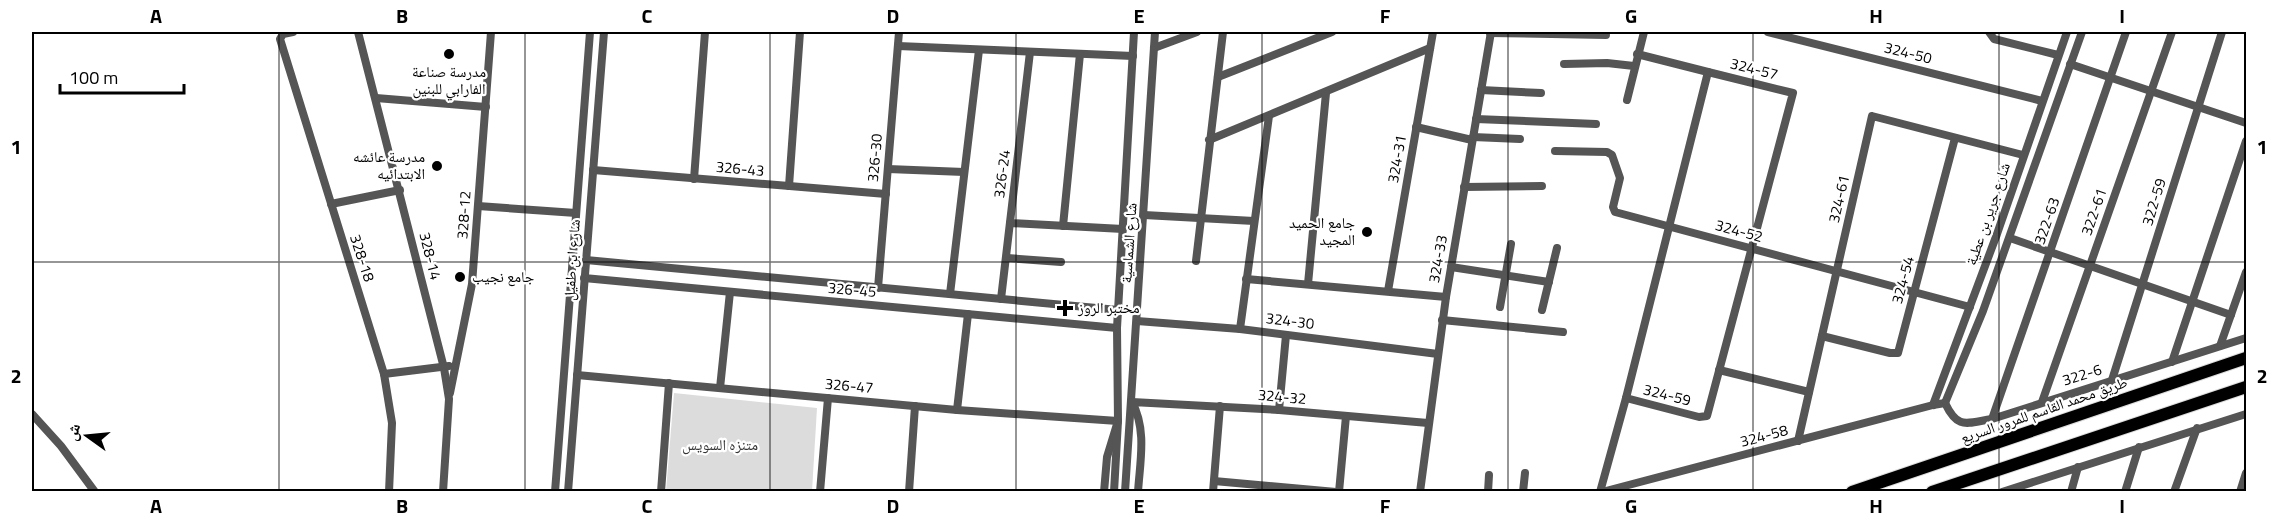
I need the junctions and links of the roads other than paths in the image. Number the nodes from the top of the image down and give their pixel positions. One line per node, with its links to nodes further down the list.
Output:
1 (293, 32): 70 (street, 328-18)
2 (358, 32): 44 (street, 328-14)
3 (491, 32): 47 (street, 328-12)
4 (590, 32): 74 (street, شارع ابن طفيل)
5 (603, 32): 62 (street, شارع ابن طفيل)
6 (705, 32): 64 (street)
7 (800, 32): 65 (street)
8 (899, 32): 25 (street, 326-30)
9 (1134, 32): 33 (street, شارع الشماسية)
10 (1155, 32): 26 (street, شارع الشماسية)
11 (1197, 32): 26 (street)
12 (1223, 32): 38 (street)
13 (1332, 32): 38 (street)
14 (1433, 32): 27 (street, 324-31)
15 (1491, 32): 24 (street); 40 (street, 324-33)
16 (1644, 32): 31 (street)
17 (1767, 32): 46 (street, 324-50)
18 (1989, 32): 32 (street)
19 (2067, 32): 32 (street, شارع جرير بن عطية)
20 (2082, 32): 35 (street, شارع جرير بن عطية)
21 (2127, 32): 39 (street, 322-63)
22 (2172, 32): 41 (street, 322-61)
23 (2222, 32): 48 (street, 322-59)
24 (1606, 35)
25 (898, 46): 28 (street); 61 (street, 326-30)
26 (1154, 48): 75 (street, شارع الشماسية)
27 (1430, 48): 42 (street); 53 (street, 324-31)
28 (978, 50): 29 (street); 63 (street)
29 (1030, 52): 30 (street); 78 (street, 326-24)
30 (1080, 54): 33 (street); 79 (street)
31 (1637, 54): 36 (street); 37 (street)
32 (2058, 55): 46 (street, شارع جرير بن عطية)
33 (1133, 56): 81 (street, شارع الشماسية)
34 (1564, 64): 36 (street)
35 (2070, 64): 39 (street); 73 (street, شارع جرير بن عطية)
36 (1634, 66): 45 (street)
37 (1708, 72): 80 (street, 324-57); 85 (street, 324-57)
38 (1218, 77): 57 (street)
39 (2111, 77): 41 (street); 86 (street, 322-63)
40 (1481, 90): 43 (street); 50 (street, 324-33)
41 (2151, 91): 48 (street); 92 (street, 322-61)
42 (1326, 93): 49 (street); 101 (street)
43 (1541, 93)
44 (376, 98): 47 (street); 68 (street, 328-14)
45 (1627, 100)
46 (2042, 101): 60 (street, شارع جرير بن عطية)
47 (486, 107): 71 (street, 328-12)
48 (2198, 107): 51 (street); 102 (street, 322-59)
49 (1269, 116): 57 (street); 77 (street)
50 (1476, 120): 52 (street); 54 (street, 324-33)
51 (2247, 123)
52 (1596, 124)
53 (1416, 128): 54 (street); 104 (street, 324-31)
54 (1473, 138): 56 (street); 67 (street, 324-33)
55 (1955, 138): 60 (street, 324-61); 94 (street, 324-61); 106 (street, 324-54)
56 (1520, 139)
57 (1209, 140): 76 (street)
58 (2247, 141): 112 (street)
59 (1555, 151): 80 (street, 324-52)
60 (2023, 155): 72 (street, شارع جرير بن عطية)
61 (888, 169): 63 (street); 69 (street, 326-30)
62 (593, 170): 64 (street, 326-43); 88 (street, شارع ابن طفيل)
63 (964, 172): 107 (street)
64 (694, 178): 65 (street, 326-43)
65 (789, 186): 69 (street, 326-43)
66 (1542, 186): 67 (street)
67 (1464, 187): 93 (street, 324-33)
68 (399, 190): 70 (street); 132 (street, 328-14)
69 (886, 194): 103 (street, 326-30)
70 (331, 204): 134 (street, 328-18)
71 (478, 206): 74 (street); 131 (street, 328-12)
72 (2006, 206): 73 (street); 113 (street, شارع جرير بن عطية)
73 (2019, 208): 82 (street, شارع جرير بن عطية)
74 (576, 213): 172 (street, شارع ابن طفيل)
75 (1144, 215): 76 (street); 120 (street, شارع الشماسية)
76 (1201, 218): 77 (street); 90 (street)
77 (1254, 222): 99 (street)
78 (1010, 223): 79 (street); 87 (street, 326-24)
79 (1063, 226): 81 (street)
80 (1669, 227): 85 (street, 324-52); 143 (street, 324-59)
81 (1123, 229): 115 (street, شارع الشماسية)
82 (2010, 238): 86 (street); 146 (street, شارع جرير بن عطية)
83 (1511, 244): 96 (street)
84 (1557, 248): 100 (street)
85 (1751, 249): 94 (street, 324-52); 133 (street, 324-59)
86 (2050, 252): 92 (street); 155 (street, 322-63)
87 (1007, 258): 91 (street); 110 (street, 326-24)
88 (586, 260): 89 (street, 326-45); 97 (street, شارع ابن طفيل)
89 (602, 261): 98 (street); 103 (street, 326-45)
90 (1196, 261)
91 (1061, 262)
92 (2090, 266): 102 (street); 145 (street, 322-61)
93 (1451, 267): 96 (street); 108 (street, 324-33)
94 (1836, 271): 106 (street, 324-52); 125 (street, 324-61)
95 (2247, 272): 111 (street)
96 (1505, 275): 100 (street); 114 (street)
97 (584, 278): 98 (street, 326-45); 135 (street, شارع ابن طفيل)
98 (600, 279): 105 (street, 326-45)
99 (1246, 279): 101 (street); 122 (street)
100 (1549, 282): 116 (street)
101 (1308, 284): 104 (street)
102 (2142, 284): 112 (street); 136 (street, 322-59)
103 (878, 288): 107 (street, 326-45)
104 (1388, 291): 108 (street)
105 (730, 292): 117 (street, 326-45); 139 (street)
106 (1914, 292): 113 (street, 324-52); 125 (street, 324-54)
107 (950, 294): 110 (street, 326-45)
108 (1446, 297): 119 (street, 324-33)
109 (2247, 298): 111 (street)
110 (1002, 299): 115 (street, 326-45)
111 (2236, 300): 118 (street)
112 (2192, 302): 118 (street); 130 (street)
113 (1970, 306): 147 (street, شارع جرير بن عطية)
114 (1500, 307)
115 (1118, 310): 121 (street, شارع الشماسية)
116 (1542, 310)
117 (968, 314): 121 (street, 326-45); 150 (street)
118 (2231, 315): 127 (street)
119 (1443, 320): 123 (street); 128 (street, 324-33)
120 (1137, 321): 122 (street, 324-30); 144 (street, شارع الشماسية)
121 (1117, 328): 156 (street, شارع الشماسية)
122 (1240, 329): 124 (street, 324-30)
123 (1563, 332)
124 (1286, 334): 128 (street, 324-30); 151 (street)
125 (1822, 336): 140 (street, 324-61)
126 (2247, 338): 127 (street, 322-6)
127 (2220, 346): 130 (street, 322-6)
128 (1438, 354): 157 (street, 324-33)
129 (2247, 358): 187 (highway, طريق محمد القاسم للمرور السريع)
130 (2172, 362): 136 (street, 322-6)
131 (455, 364): 132 (street); 142 (street, 328-12)
132 (444, 368): 134 (street); 142 (street, 328-14)
133 (1719, 370): 140 (street); 143 (street, 324-59)
134 (384, 374): 170 (street, 328-18)
135 (577, 375): 137 (street, 326-47); 173 (street, شارع ابن طفيل)
136 (2112, 380): 145 (street, 322-6)
137 (669, 383): 139 (street, 326-47); 174 (street)
138 (2247, 387): 188 (highway)
139 (720, 388): 141 (street, 326-47)
140 (1809, 392): 160 (street, 324-61)
141 (828, 398): 148 (street, 326-47); 175 (street)
142 (449, 399): 171 (street, 328-14)
143 (1626, 399): 186 (street)
144 (1132, 402): 149 (street, 324-32); 179 (street, شارع الشماسية); 180 (street)
145 (2042, 402): 155 (street, 322-6)
146 (1946, 403): 147 (street); 155 (street, 322-6)
147 (1934, 405): 160 (street, 324-58)
148 (915, 406): 150 (street, 326-47); 176 (street)
149 (1220, 406): 151 (street, 324-32); 166 (street)
150 (957, 410): 156 (street, 326-47)
151 (1279, 410): 154 (street, 324-32)
152 (32, 414): 158 (street)
153 (2247, 414): 159 (street)
154 (1346, 416): 157 (street, 324-32); 182 (street)
155 (1992, 419)
156 (1118, 421): 177 (street); 178 (street, شارع الشماسية)
157 (1428, 423): 183 (street, 324-33)
158 (35, 425): 169 (street)
159 (2197, 428): 161 (street); 192 (street)
160 (1798, 441): 186 (street, 324-58)
161 (2139, 447): 162 (street); 191 (street)
162 (2078, 467): 168 (street); 190 (street)
163 (1525, 473): 185 (street)
164 (2247, 473): 193 (street)
165 (1489, 475): 184 (street)
166 (1214, 481): 167 (street); 181 (street)
167 (1276, 489): 182 (street)
168 (2012, 490): 189 (street)
169 (95, 492)
170 (389, 492)
171 (443, 492)
172 (555, 492)
173 (568, 492)
174 (661, 492)
175 (820, 492)
176 (909, 492)
177 (1104, 492)
178 (1114, 492)
179 (1125, 492)
180 (1138, 492)
181 (1213, 492)
182 (1338, 492)
183 (1420, 492)
184 (1488, 492)
185 (1523, 492)
186 (1601, 492)
187 (1852, 492)
188 (1932, 492)
189 (2002, 492)
190 (2071, 492)
191 (2125, 492)
192 (2174, 492)
193 (2240, 492)

